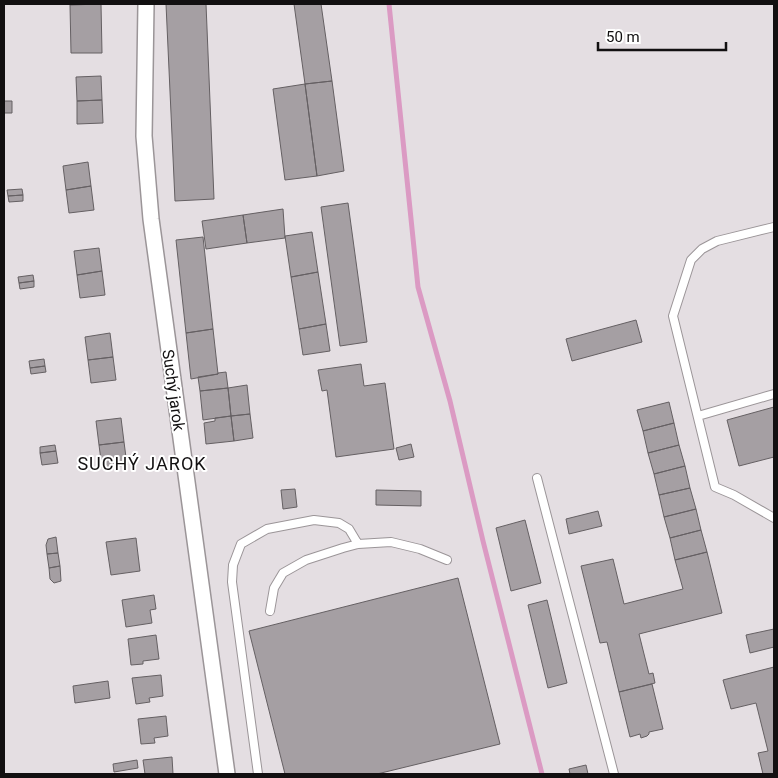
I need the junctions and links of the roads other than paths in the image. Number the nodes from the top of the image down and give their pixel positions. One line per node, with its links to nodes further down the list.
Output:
1 (146, 4): 10 (street, Suchý jarok)
2 (774, 227): 4 (lane)
3 (774, 394): 4 (lane)
4 (698, 416): 6 (lane)
5 (537, 478): 12 (lane)
6 (774, 518)
7 (358, 544): 8 (lane); 9 (lane); 11 (lane)
8 (447, 560)
9 (270, 611)
10 (227, 774)
11 (258, 774)
12 (614, 774)

